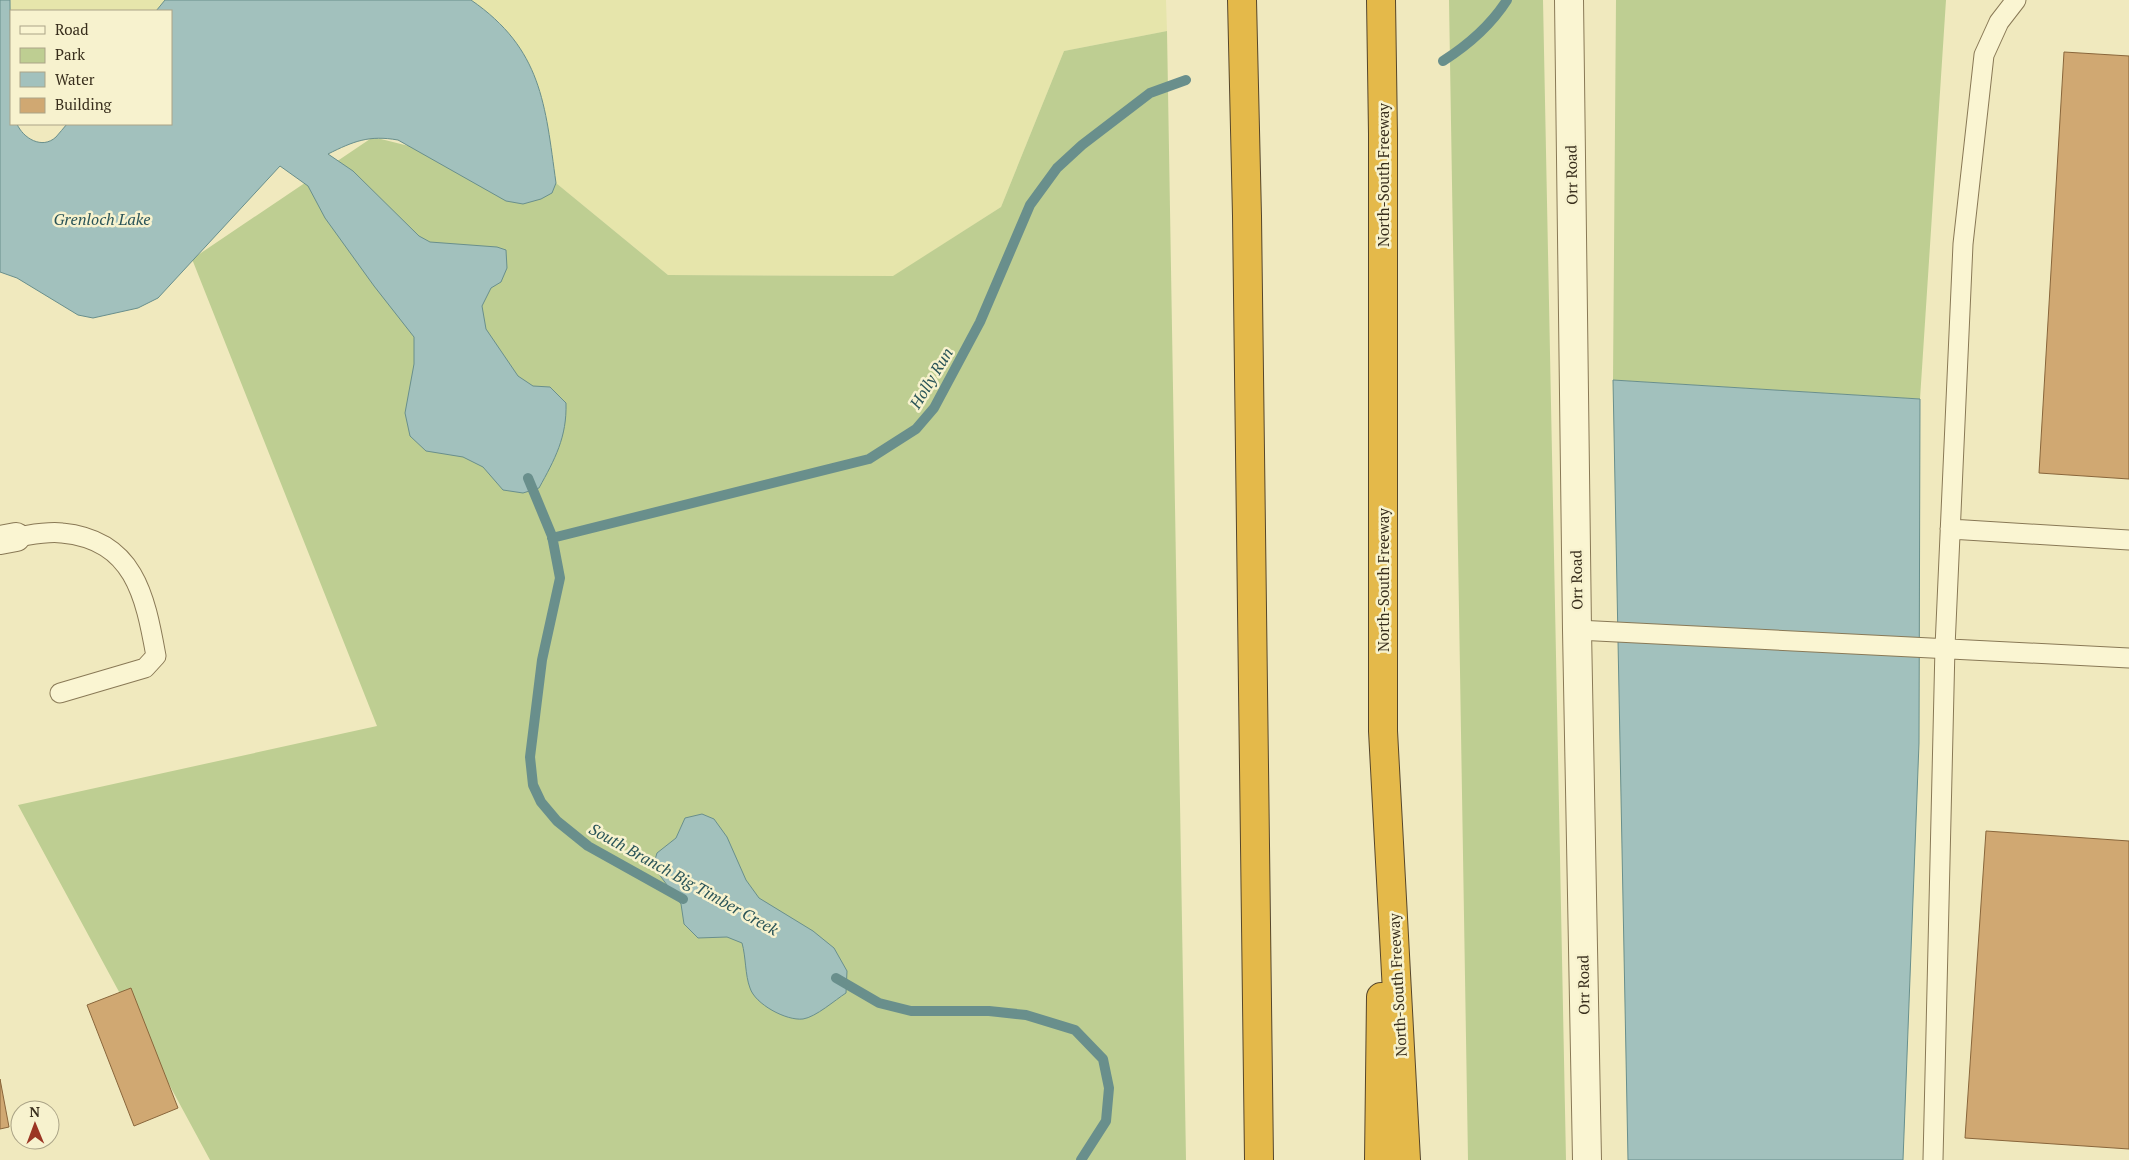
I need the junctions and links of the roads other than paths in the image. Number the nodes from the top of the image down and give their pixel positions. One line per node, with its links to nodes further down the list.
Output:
1 (1242, 0): 13 (highway)
2 (1381, 0): 12 (highway, North-South Freeway)
3 (1569, 0): 8 (street, Orr Road)
4 (2016, 0): 5 (lane)
5 (1950, 529): 7 (lane); 9 (lane)
6 (8, 538): 11 (lane)
7 (2129, 540)
8 (1577, 630): 9 (lane); 16 (street, Orr Road)
9 (1945, 647): 10 (lane); 17 (lane)
10 (2129, 658)
11 (60, 693)
12 (1383, 731): 14 (highway); 15 (highway, North-South Freeway)
13 (1259, 1160)
14 (1379, 1160)
15 (1406, 1160)
16 (1587, 1160)
17 (1933, 1160)

